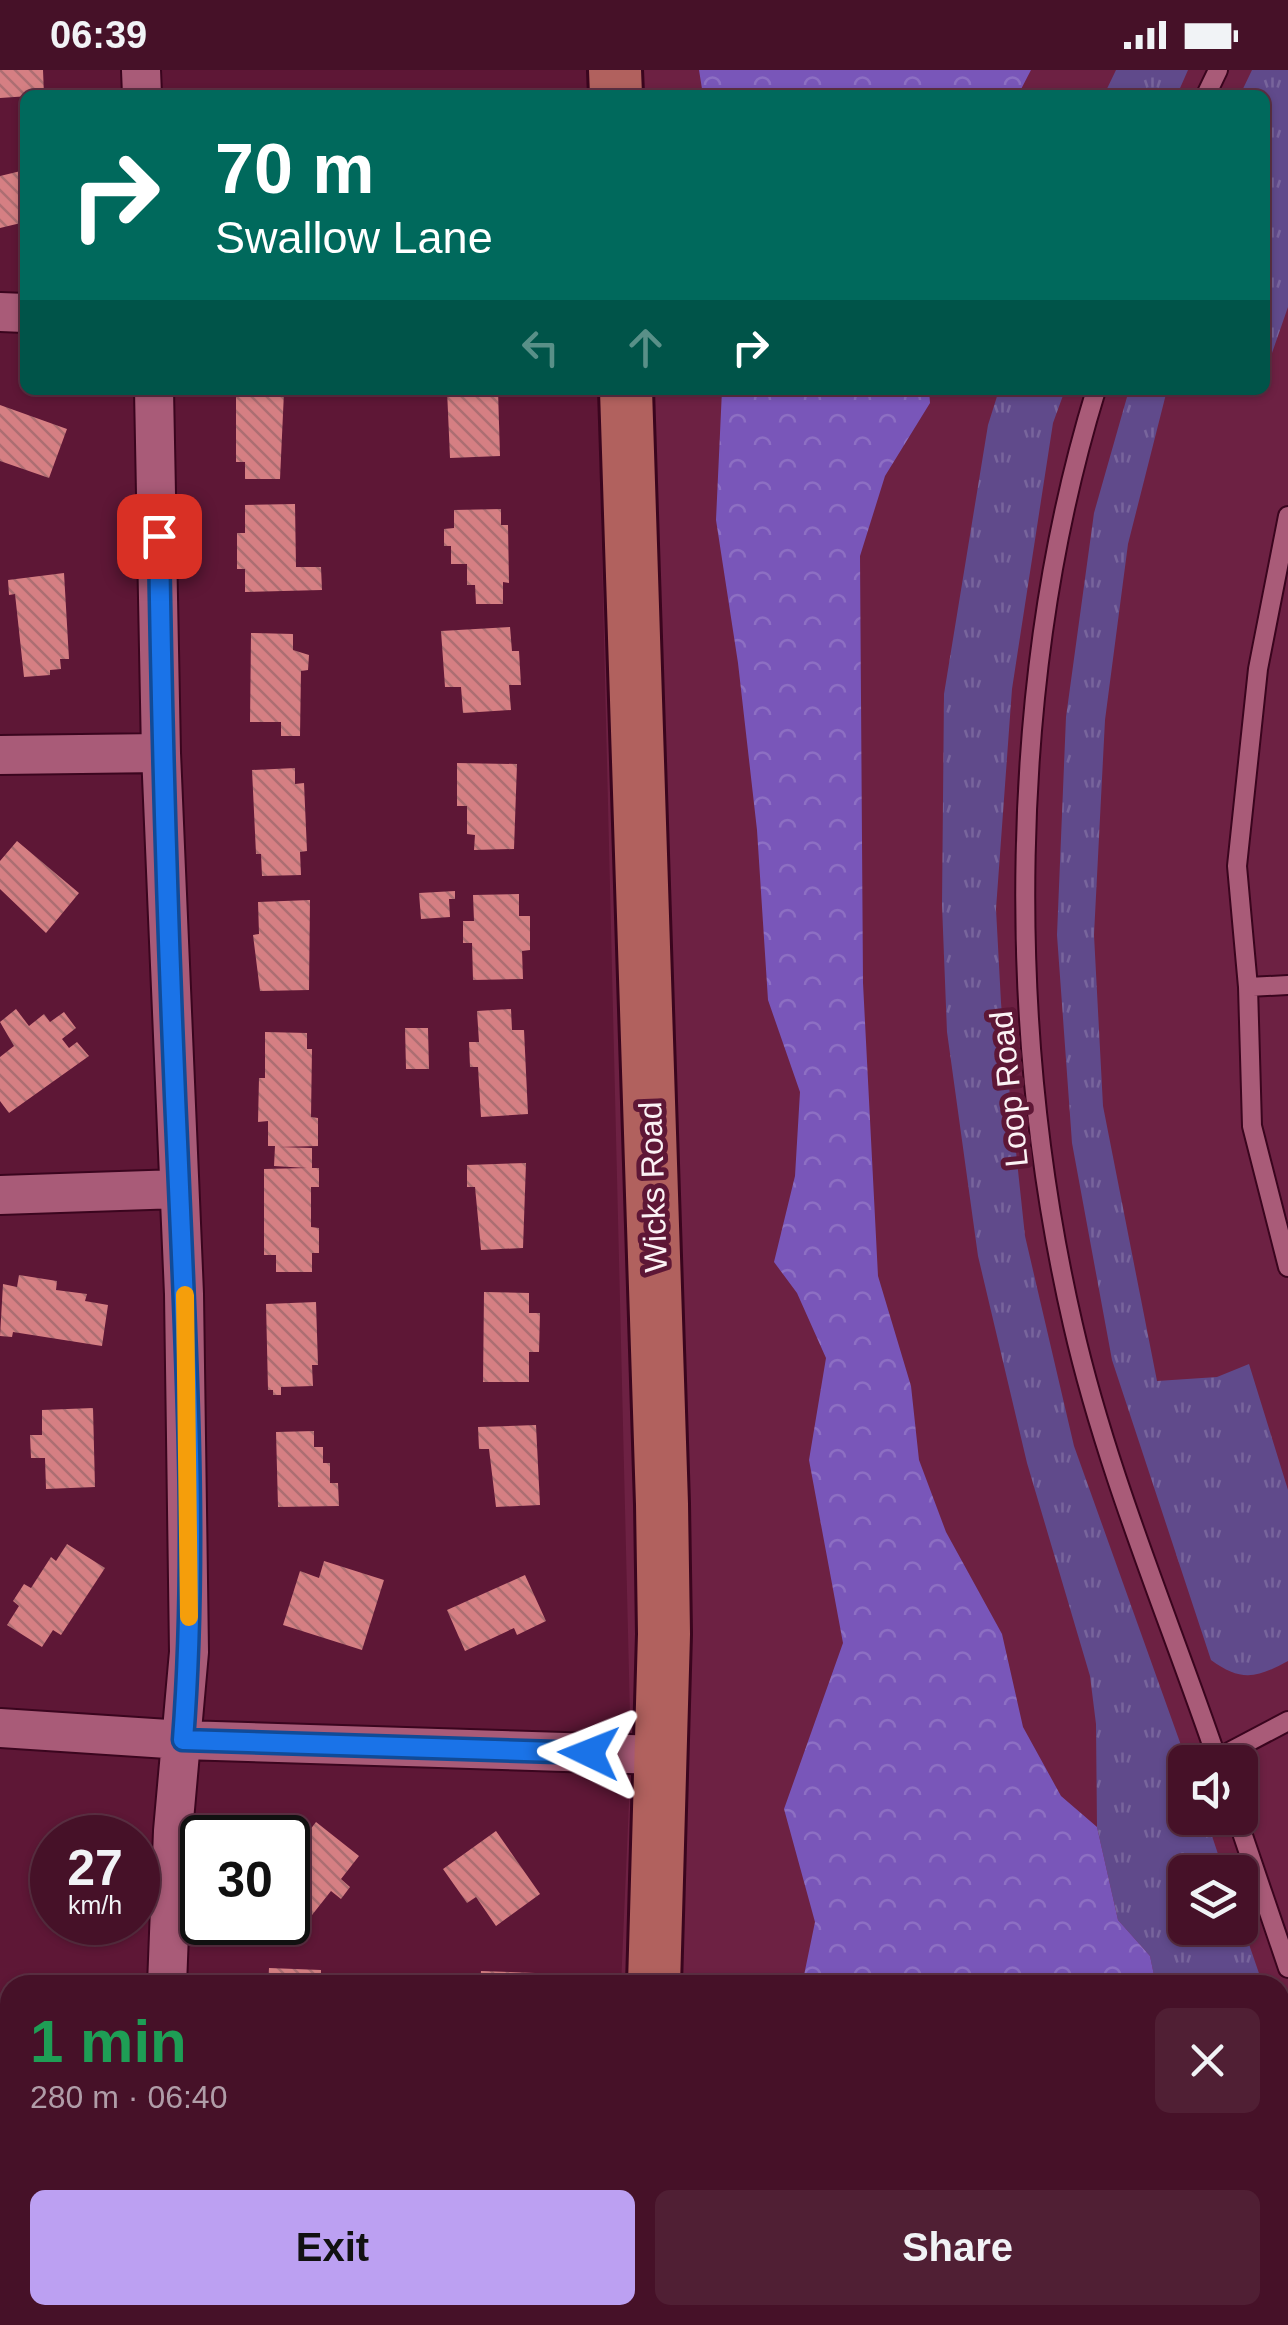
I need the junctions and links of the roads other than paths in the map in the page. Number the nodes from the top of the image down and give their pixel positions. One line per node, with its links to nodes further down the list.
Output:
1 (154, 395): 5 (street)
2 (626, 395): 17 (main road, Wicks Road)
3 (1094, 395): 15 (lane, Loop Road)
4 (1288, 516): 8 (lane)
5 (162, 753): 6 (street); 9 (street)
6 (0, 755)
7 (1288, 985): 8 (lane)
8 (1248, 987): 11 (lane)
9 (179, 1189): 10 (street); 14 (street)
10 (0, 1195)
11 (1288, 1268)
12 (1288, 1722): 16 (lane)
13 (0, 1728): 14 (street)
14 (183, 1740): 17 (street); 20 (street)
15 (1212, 1745)
16 (1245, 1745)
17 (661, 1755): 21 (main road, Wicks Road)
18 (1242, 1835): 19 (lane)
19 (1288, 1968)
20 (167, 1975)
21 (654, 1975)

